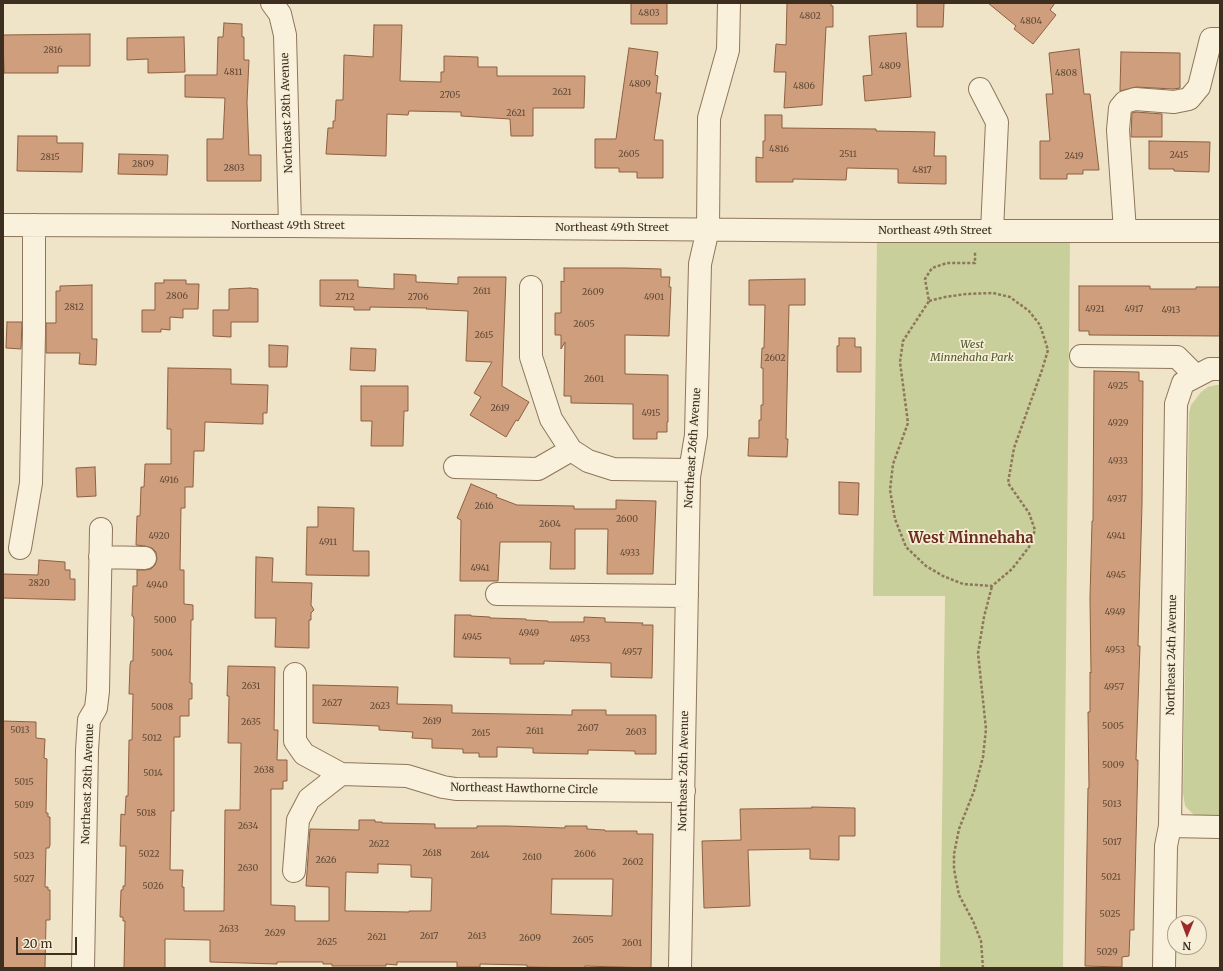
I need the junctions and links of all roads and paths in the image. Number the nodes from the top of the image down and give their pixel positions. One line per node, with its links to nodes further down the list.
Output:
1 (272, 3): 7 (street, Northeast 28th Avenue)
2 (729, 3): 8 (street, Northeast 26th Avenue)
3 (1220, 39): 10 (street)
4 (980, 89): 9 (street)
5 (3, 225): 6 (street, Northeast 49th Street)
6 (34, 225): 7 (street, Northeast 49th Street); 22 (street)
7 (290, 226): 8 (street, Northeast 49th Street)
8 (708, 229): 9 (street, Northeast 49th Street); 20 (street, Northeast 26th Avenue)
9 (992, 231): 10 (street, Northeast 49th Street)
10 (1125, 231): 11 (street, Northeast 49th Street)
11 (1220, 231)
12 (975, 248): 14 (path)
13 (531, 287): 18 (street)
14 (929, 301): 25 (path); 25 (path)
15 (1081, 356): 17 (street)
16 (1220, 369): 17 (street, Northeast 24th Avenue)
17 (1196, 376): 31 (street, Northeast 24th Avenue)
18 (571, 450): 19 (street); 20 (street)
19 (455, 468)
20 (689, 470): 27 (street, Northeast 26th Avenue)
21 (101, 529): 23 (street, Northeast 28th Avenue)
22 (20, 548)
23 (100, 557): 24 (street); 34 (street, Northeast 28th Avenue)
24 (145, 558)
25 (992, 586): 36 (path)
26 (497, 594): 27 (street)
27 (687, 596): 30 (street, Northeast 26th Avenue)
28 (295, 674): 29 (street)
29 (341, 774): 30 (street, Northeast Hawthorne Circle); 33 (street)
30 (684, 791): 35 (street, Northeast 26th Avenue)
31 (1170, 826): 32 (street); 37 (street, Northeast 24th Avenue)
32 (1220, 827)
33 (294, 871)
34 (83, 968)
35 (680, 968)
36 (983, 968)
37 (1164, 968)

